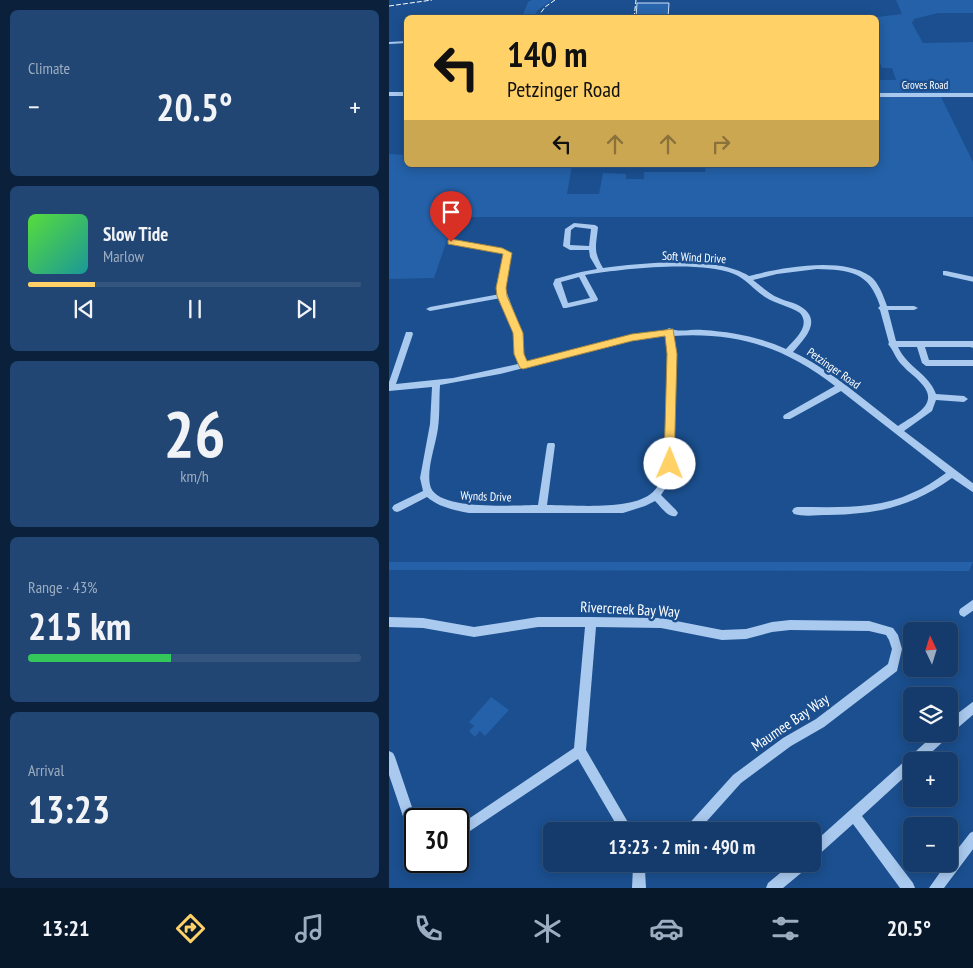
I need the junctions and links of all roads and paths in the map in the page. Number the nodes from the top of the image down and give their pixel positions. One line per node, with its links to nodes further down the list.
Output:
1 (404, 42): 2 (street)
2 (389, 43)
3 (389, 94): 4 (street)
4 (404, 94)
5 (879, 95): 6 (street, Groves Road)
6 (973, 95)
7 (451, 242): 14 (street)
8 (592, 248): 8 (street); 9 (street)
9 (601, 270): 11 (street, Soft Wind Drive); 12 (street, Soft Wind Drive)
10 (946, 273): 13 (street)
11 (581, 274): 11 (street, Soft Wind Drive)
12 (747, 279): 15 (street); 23 (street, Soft Wind Drive)
13 (973, 280)
14 (502, 296): 17 (street); 25 (street)
15 (882, 308): 16 (street); 20 (street)
16 (914, 308)
17 (430, 309)
18 (669, 332): 23 (street, Petzinger Road); 25 (street, Petzinger Road); 37 (street)
19 (409, 334): 28 (street)
20 (892, 344): 21 (street); 29 (street)
21 (920, 344): 22 (street); 24 (street)
22 (973, 344)
23 (788, 352): 27 (street, Petzinger Road)
24 (973, 364)
25 (523, 365): 26 (street, Petzinger Road)
26 (436, 383): 28 (street, Petzinger Road); 36 (street)
27 (841, 387): 31 (street); 32 (street, Petzinger Road)
28 (390, 388)
29 (933, 398): 30 (street); 32 (street)
30 (964, 399)
31 (787, 417)
32 (897, 431): 34 (street, Petzinger Road)
33 (551, 445): 39 (street)
34 (952, 474): 35 (street, Petzinger Road); 40 (street)
35 (973, 490)
36 (427, 493): 38 (street); 39 (street, Wynds Drive)
37 (656, 496): 39 (street, Wynds Drive); 41 (street)
38 (397, 508)
39 (543, 509)
40 (797, 511)
41 (673, 513)
42 (973, 603): 43 (street)
43 (963, 612)
44 (389, 622): 45 (street, Rivercreek Bay Way)
45 (591, 622): 46 (street, Rivercreek Bay Way); 50 (street)
46 (894, 638): 57 (street, Maumee Bay Way)
47 (973, 706): 48 (street)
48 (958, 720)
49 (934, 742): 51 (street)
50 (580, 751): 56 (street); 58 (street)
51 (923, 752)
52 (389, 757): 54 (street)
53 (903, 770): 55 (street)
54 (406, 808)
55 (854, 816): 60 (street); 65 (street)
56 (622, 822)
57 (698, 822)
58 (469, 826)
59 (973, 837): 66 (street)
60 (821, 845)
61 (640, 872): 63 (street)
62 (792, 872): 64 (street)
63 (639, 888)
64 (773, 888)
65 (908, 888)
66 (937, 888)

